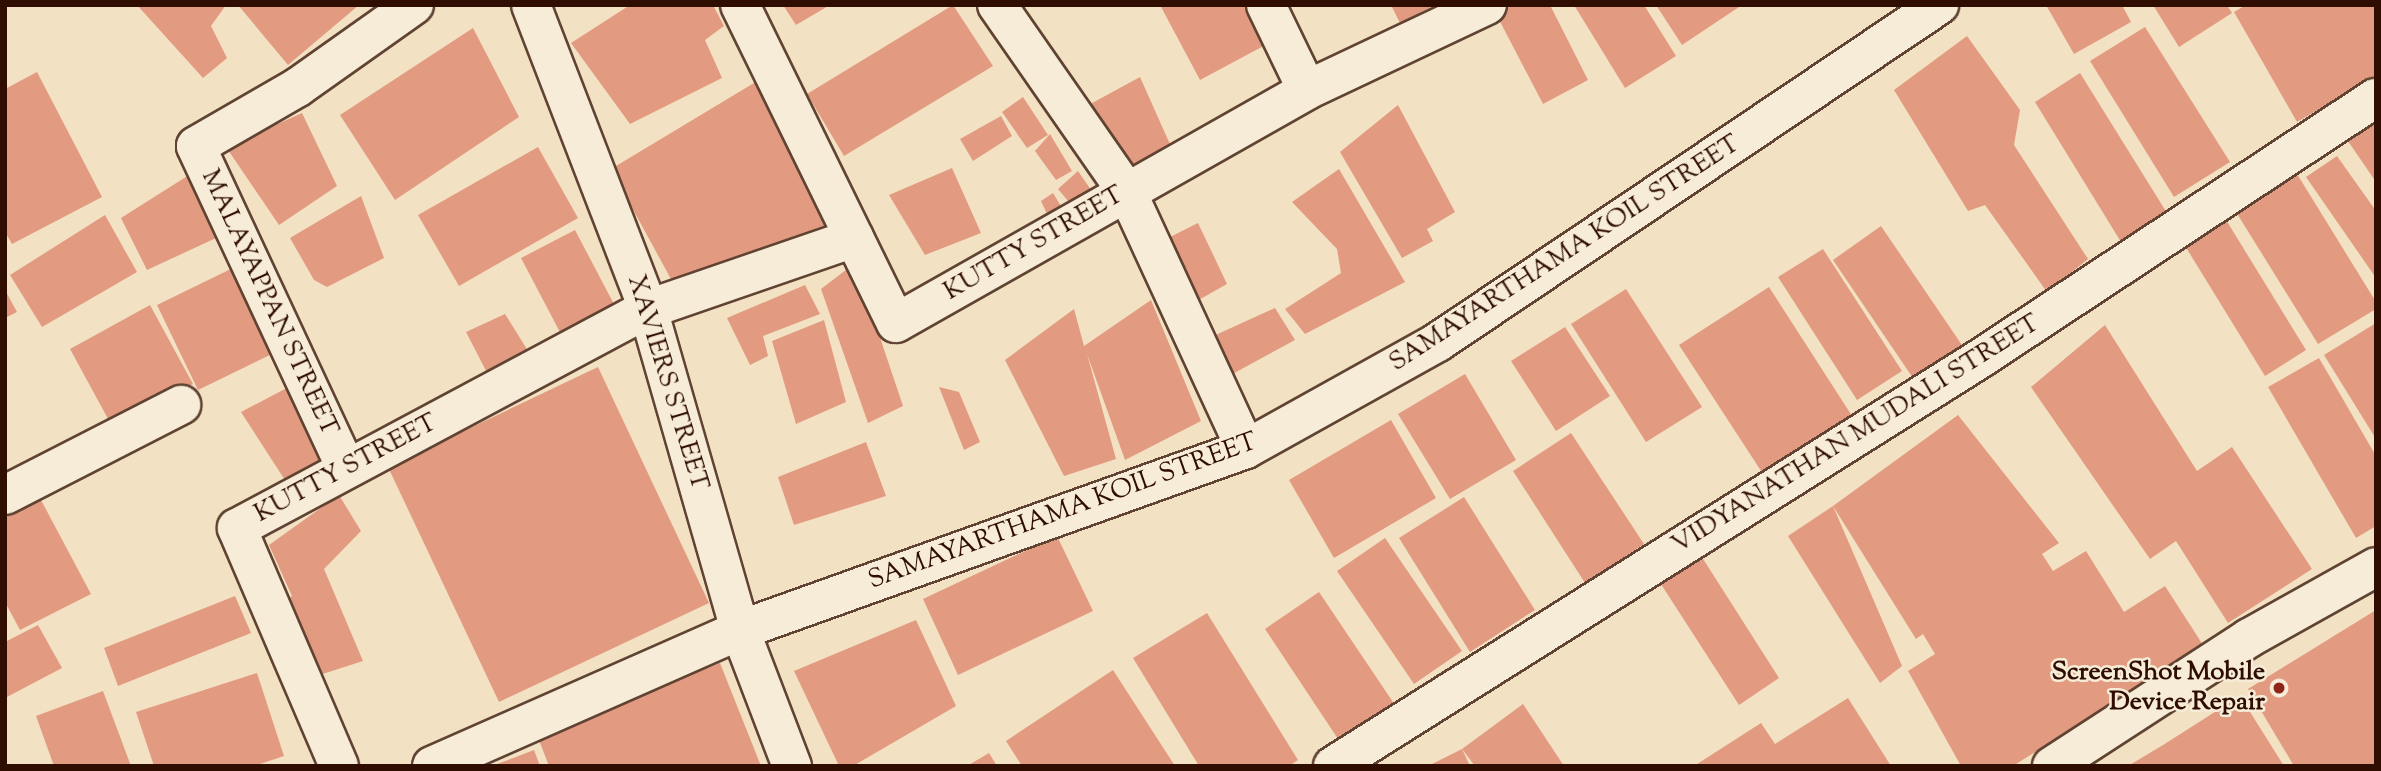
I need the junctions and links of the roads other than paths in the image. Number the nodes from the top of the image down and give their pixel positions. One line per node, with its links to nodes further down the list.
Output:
1 (414, 5): 15 (street, MALAYAPPAN STREET)
2 (531, 5): 12 (street, XAVIERS STREET)
3 (740, 5): 11 (street, KUTTY STREET)
4 (997, 5): 10 (street)
5 (1266, 5): 8 (street)
6 (1487, 5): 8 (street, KUTTY STREET)
7 (1939, 5): 14 (street, SAMAYARTHAMA KOIL STREET)
8 (1307, 90): 10 (street, KUTTY STREET)
9 (2376, 98): 22 (street, VIDYANATHAN MUDALI STREET)
10 (1127, 192): 11 (street, KUTTY STREET); 14 (street)
11 (854, 238): 12 (street, KUTTY STREET)
12 (648, 309): 15 (street, KUTTY STREET); 18 (street, XAVIERS STREET)
13 (181, 405): 16 (street)
14 (1246, 449): 18 (street, SAMAYARTHAMA KOIL STREET)
15 (346, 467): 19 (street, KUTTY STREET)
16 (5, 495)
17 (2376, 568): 23 (street)
18 (740, 630): 20 (street, SAMAYARTHAMA KOIL STREET); 21 (street, XAVIERS STREET)
19 (339, 766)
20 (432, 766)
21 (792, 766)
22 (1333, 766)
23 (2052, 766)

